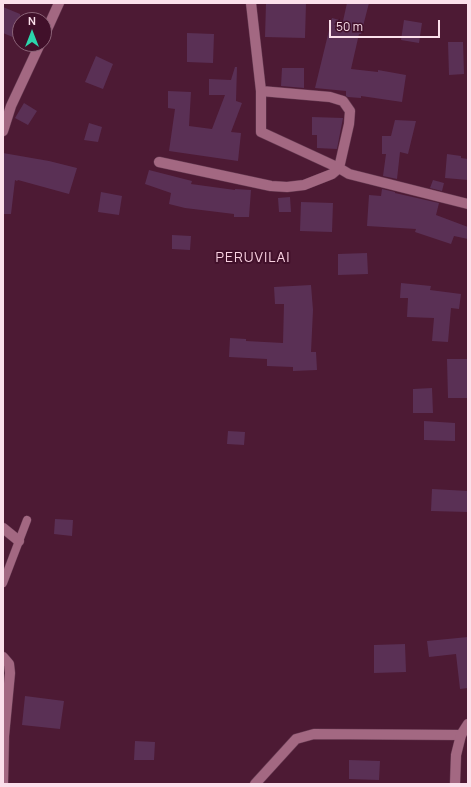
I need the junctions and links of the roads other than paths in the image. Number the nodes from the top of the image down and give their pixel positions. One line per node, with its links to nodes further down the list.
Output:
1 (59, 3): 3 (street)
2 (251, 3): 5 (street)
3 (52, 18)
4 (36, 52): 6 (street)
5 (261, 91): 8 (street); 8 (street)
6 (3, 131)
7 (159, 162): 8 (street)
8 (339, 168): 9 (street)
9 (468, 204)
10 (27, 520): 12 (lane)
11 (3, 528): 12 (street)
12 (19, 541): 13 (lane)
13 (3, 583)
14 (3, 657): 17 (street)
15 (468, 724): 16 (street)
16 (461, 735): 18 (street); 19 (street)
17 (3, 784)
18 (255, 784)
19 (455, 784)

